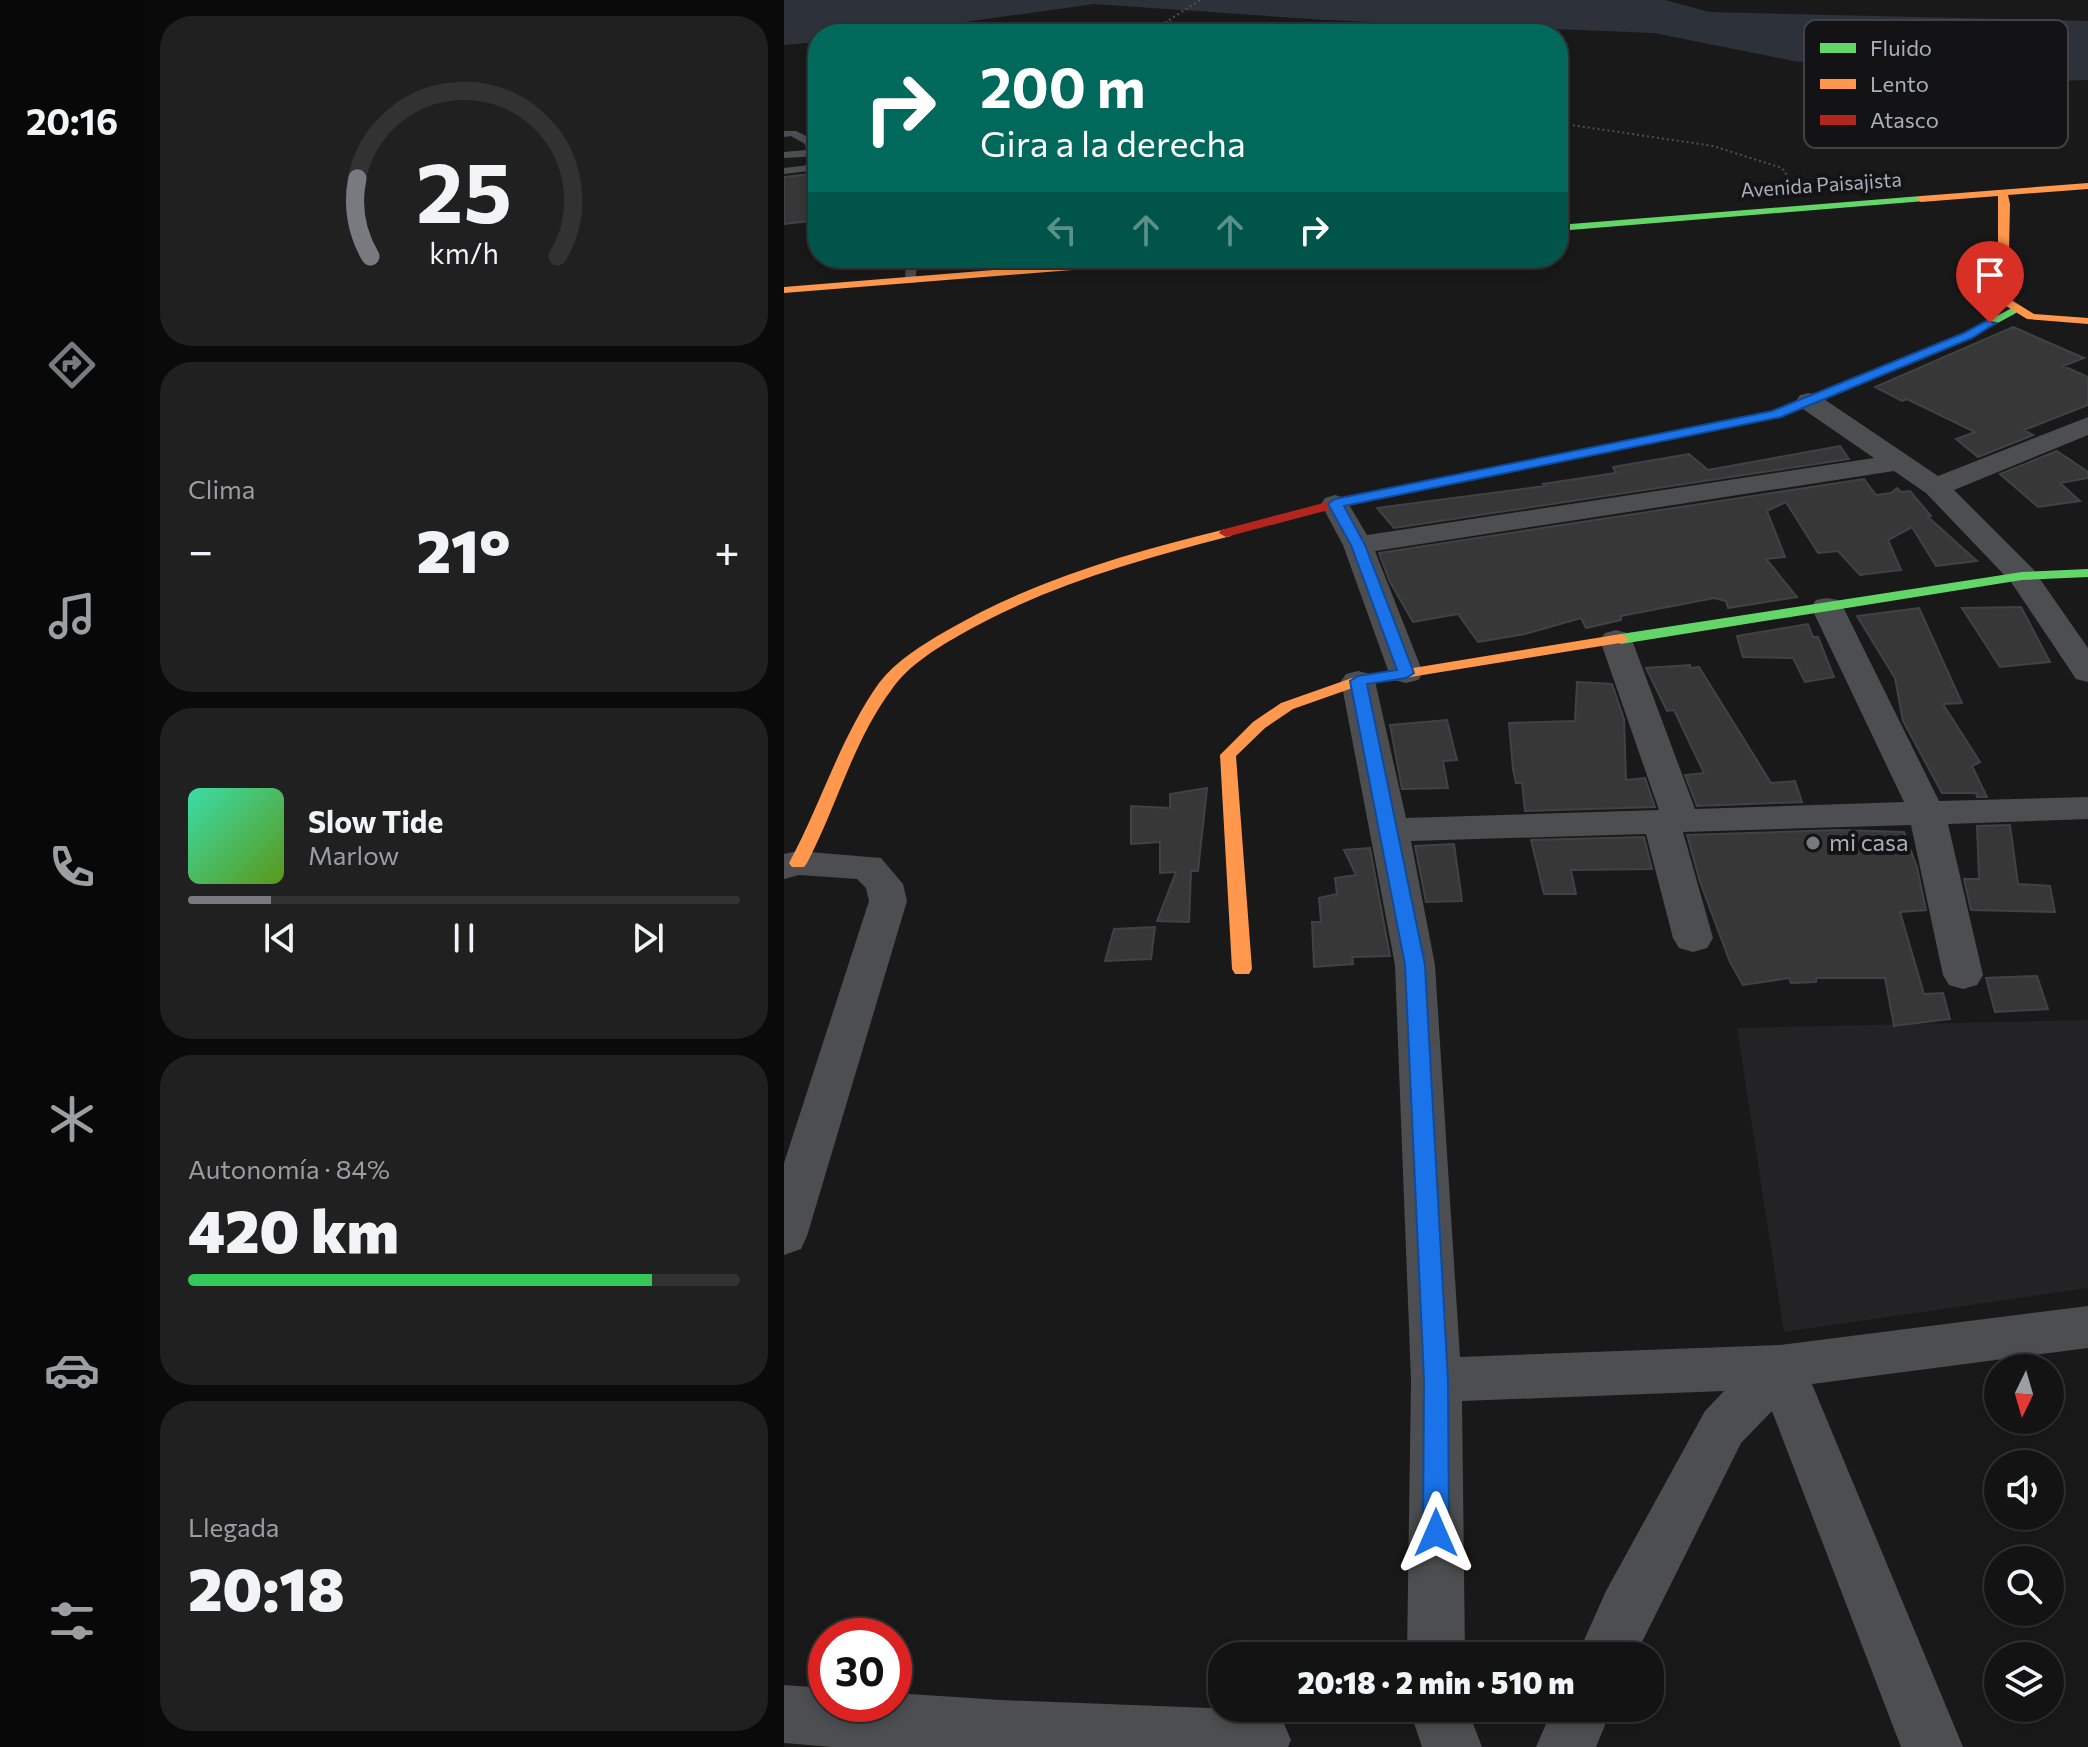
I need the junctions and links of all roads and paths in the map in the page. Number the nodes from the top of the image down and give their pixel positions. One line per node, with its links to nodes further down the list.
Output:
1 (1200, 0): 2 (path)
2 (1188, 24)
3 (1568, 124): 12 (path)
4 (784, 134): 5 (lane)
5 (808, 141)
6 (808, 153): 7 (lane)
7 (784, 155)
8 (808, 168): 9 (lane)
9 (784, 171)
10 (2088, 186): 11 (street, Avenida Paisajista)
11 (2002, 193): 12 (street, Avenida Paisajista); 18 (street)
12 (1783, 210): 13 (street, Avenida Paisajista)
13 (1568, 227)
14 (912, 268): 16 (lane)
15 (1060, 268): 16 (street)
16 (911, 280): 17 (street)
17 (784, 290)
18 (2012, 311): 19 (street); 20 (street)
19 (2088, 321)
20 (1809, 401): 22 (street); 24 (street)
21 (2088, 425): 23 (street)
22 (1901, 462): 23 (street); 25 (street)
23 (1936, 487): 27 (street)
24 (1335, 504): 25 (street); 37 (street)
25 (1358, 545): 31 (street)
26 (2088, 573): 27 (street)
27 (2022, 576): 28 (street); 30 (street)
28 (1827, 607): 29 (street); 34 (street)
29 (1616, 640): 31 (street); 35 (street)
30 (2088, 672)
31 (1406, 673): 32 (street)
32 (1358, 681): 36 (street); 39 (street)
33 (2088, 808): 34 (street)
34 (1927, 813): 35 (street); 40 (street)
35 (1671, 821): 36 (street); 38 (street)
36 (1390, 830): 44 (street)
37 (791, 865): 41 (street)
38 (1693, 938)
39 (1242, 969)
40 (1963, 975)
41 (784, 1236)
42 (2088, 1327): 43 (street)
43 (1780, 1367): 44 (street); 46 (street); 53 (street)
44 (1436, 1380): 45 (street)
45 (1436, 1642)
46 (1612, 1642)
47 (784, 1714): 50 (street)
48 (1443, 1722): 51 (street)
49 (1577, 1722): 52 (street)
50 (1257, 1747)
51 (1452, 1747)
52 (1566, 1747)
53 (1933, 1747)

